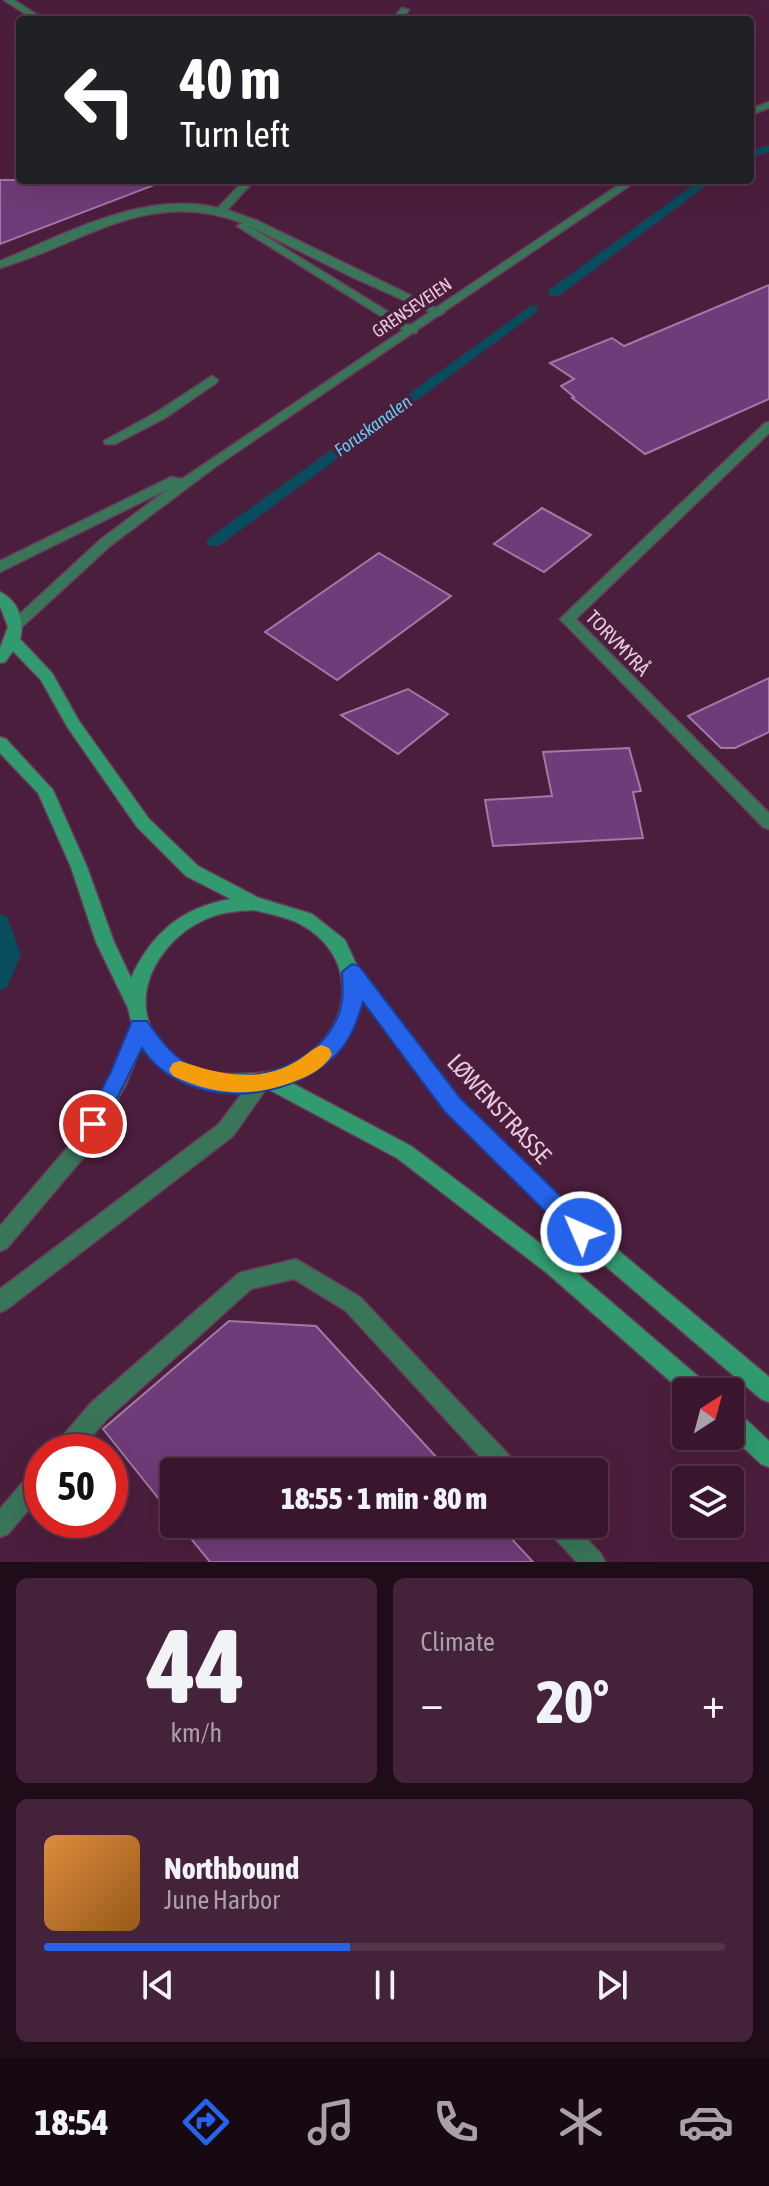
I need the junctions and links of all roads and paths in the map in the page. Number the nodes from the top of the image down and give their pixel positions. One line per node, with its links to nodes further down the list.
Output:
1 (8, 0): 3 (street)
2 (405, 10): 4 (street)
3 (34, 16)
4 (399, 16)
5 (246, 184): 7 (street)
6 (627, 184): 9 (street, GRENSEVEIEN)
7 (221, 211): 8 (street); 9 (street); 10 (street)
8 (0, 265)
9 (439, 312): 10 (street, GRENSEVEIEN)
10 (412, 330): 14 (street, GRENSEVEIEN)
11 (212, 380): 13 (street)
12 (769, 426): 21 (street, TORVMYRÅ)
13 (110, 441)
14 (210, 464): 15 (street, GRENSEVEIEN); 17 (street, GRENSEVEIEN)
15 (0, 567)
16 (0, 597): 17 (main road)
17 (17, 624): 18 (main road)
18 (13, 641): 19 (main road); 22 (main road)
19 (0, 658)
20 (0, 743): 24 (main road)
21 (769, 823)
22 (254, 903): 23 (main road); 24 (main road)
23 (352, 972): 26 (main road); 30 (main road, LØWENSTRASSE)
24 (135, 1006): 25 (main road)
25 (140, 1027): 26 (main road); 27 (street)
26 (266, 1082): 28 (street); 29 (main road)
27 (0, 1241)
28 (0, 1302)
29 (683, 1378)
30 (769, 1391)
31 (744, 1433): 33 (main road)
32 (79, 1434): 34 (street)
33 (769, 1456)
34 (496, 1458)
35 (24, 1498): 36 (street)
36 (0, 1526)
37 (570, 1538): 38 (street)
38 (593, 1562)

